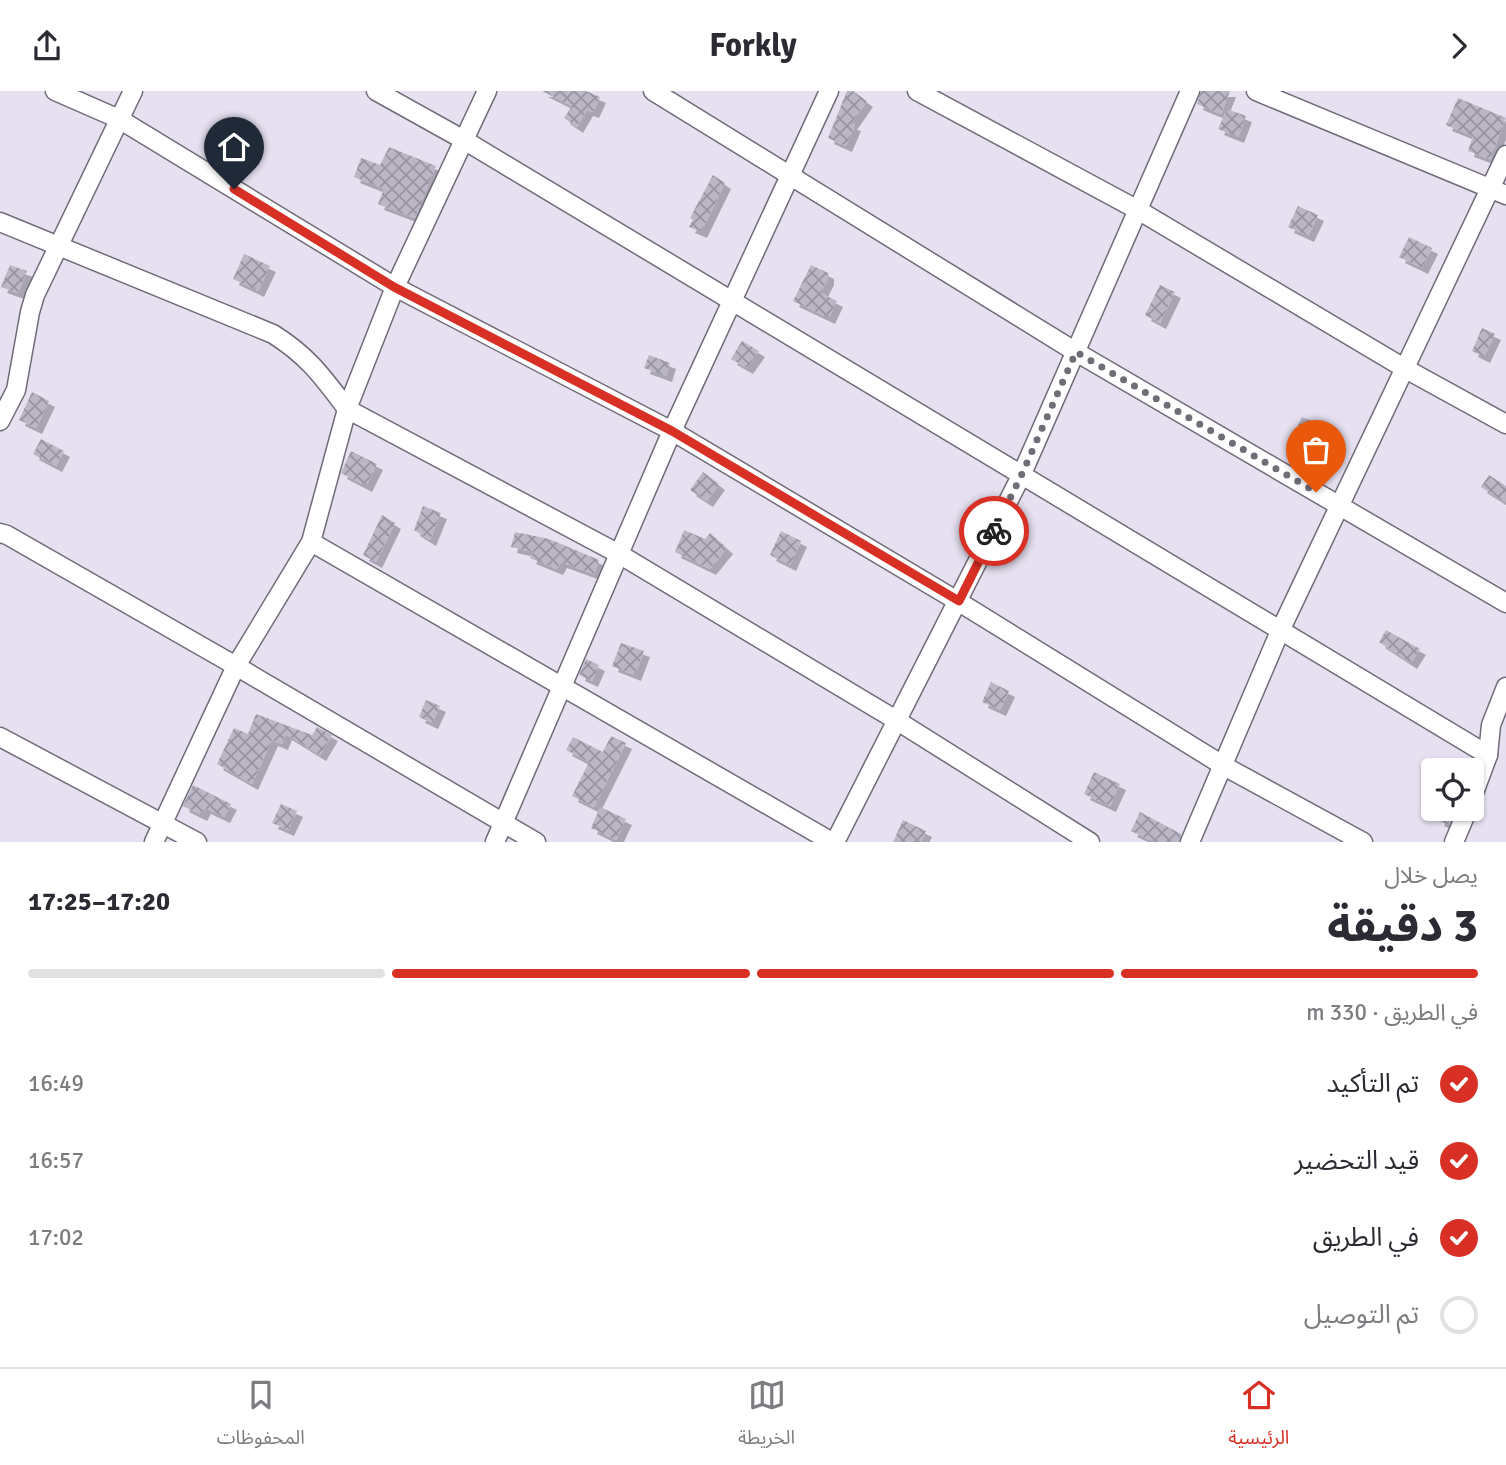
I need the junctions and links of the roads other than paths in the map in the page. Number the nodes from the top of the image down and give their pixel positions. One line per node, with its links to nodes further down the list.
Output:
1 (55, 91): 10 (street)
2 (132, 91): 10 (street)
3 (376, 91): 11 (street)
4 (487, 91): 11 (street)
5 (653, 91): 13 (street)
6 (829, 91): 13 (street)
7 (917, 91): 15 (street)
8 (1190, 91): 15 (street)
9 (1256, 91): 14 (street)
10 (119, 119): 17 (street); 18 (street)
11 (464, 140): 18 (street); 19 (street)
12 (1506, 155): 14 (street)
13 (790, 176): 19 (street); 20 (street)
14 (1498, 191): 21 (street)
15 (1138, 210): 20 (street); 21 (street)
16 (0, 222): 17 (street)
17 (60, 245): 22 (street); 23 (street)
18 (394, 287): 22 (street); 25 (street)
19 (733, 301): 25 (street); 26 (street)
20 (1076, 352): 26 (street); 27 (street)
21 (1404, 368): 24 (street); 27 (street)
22 (347, 409): 29 (street); 30 (street)
23 (0, 421)
24 (1506, 425)
25 (672, 431): 30 (street); 31 (street)
26 (1021, 476): 31 (street); 33 (street)
27 (1340, 506): 32 (street); 33 (street)
28 (0, 533): 34 (street)
29 (311, 542): 34 (street); 35 (street)
30 (619, 554): 35 (street); 37 (street)
31 (959, 601): 37 (street); 40 (street)
32 (1506, 603)
33 (1280, 631): 39 (street); 40 (street)
34 (236, 666): 43 (street); 44 (street)
35 (562, 685): 43 (street); 49 (street)
36 (1506, 687): 39 (street)
37 (896, 720): 49 (street); 50 (street)
38 (0, 737): 44 (street)
39 (1488, 755): 41 (street)
40 (1224, 766): 51 (street); 52 (street)
41 (1484, 766)
42 (1463, 821): 53 (street)
43 (503, 823): 47 (street); 48 (street)
44 (162, 824): 45 (street); 46 (street)
45 (154, 842)
46 (197, 842)
47 (495, 842)
48 (536, 842)
49 (833, 842)
50 (1090, 842)
51 (1191, 842)
52 (1363, 842)
53 (1454, 842)

